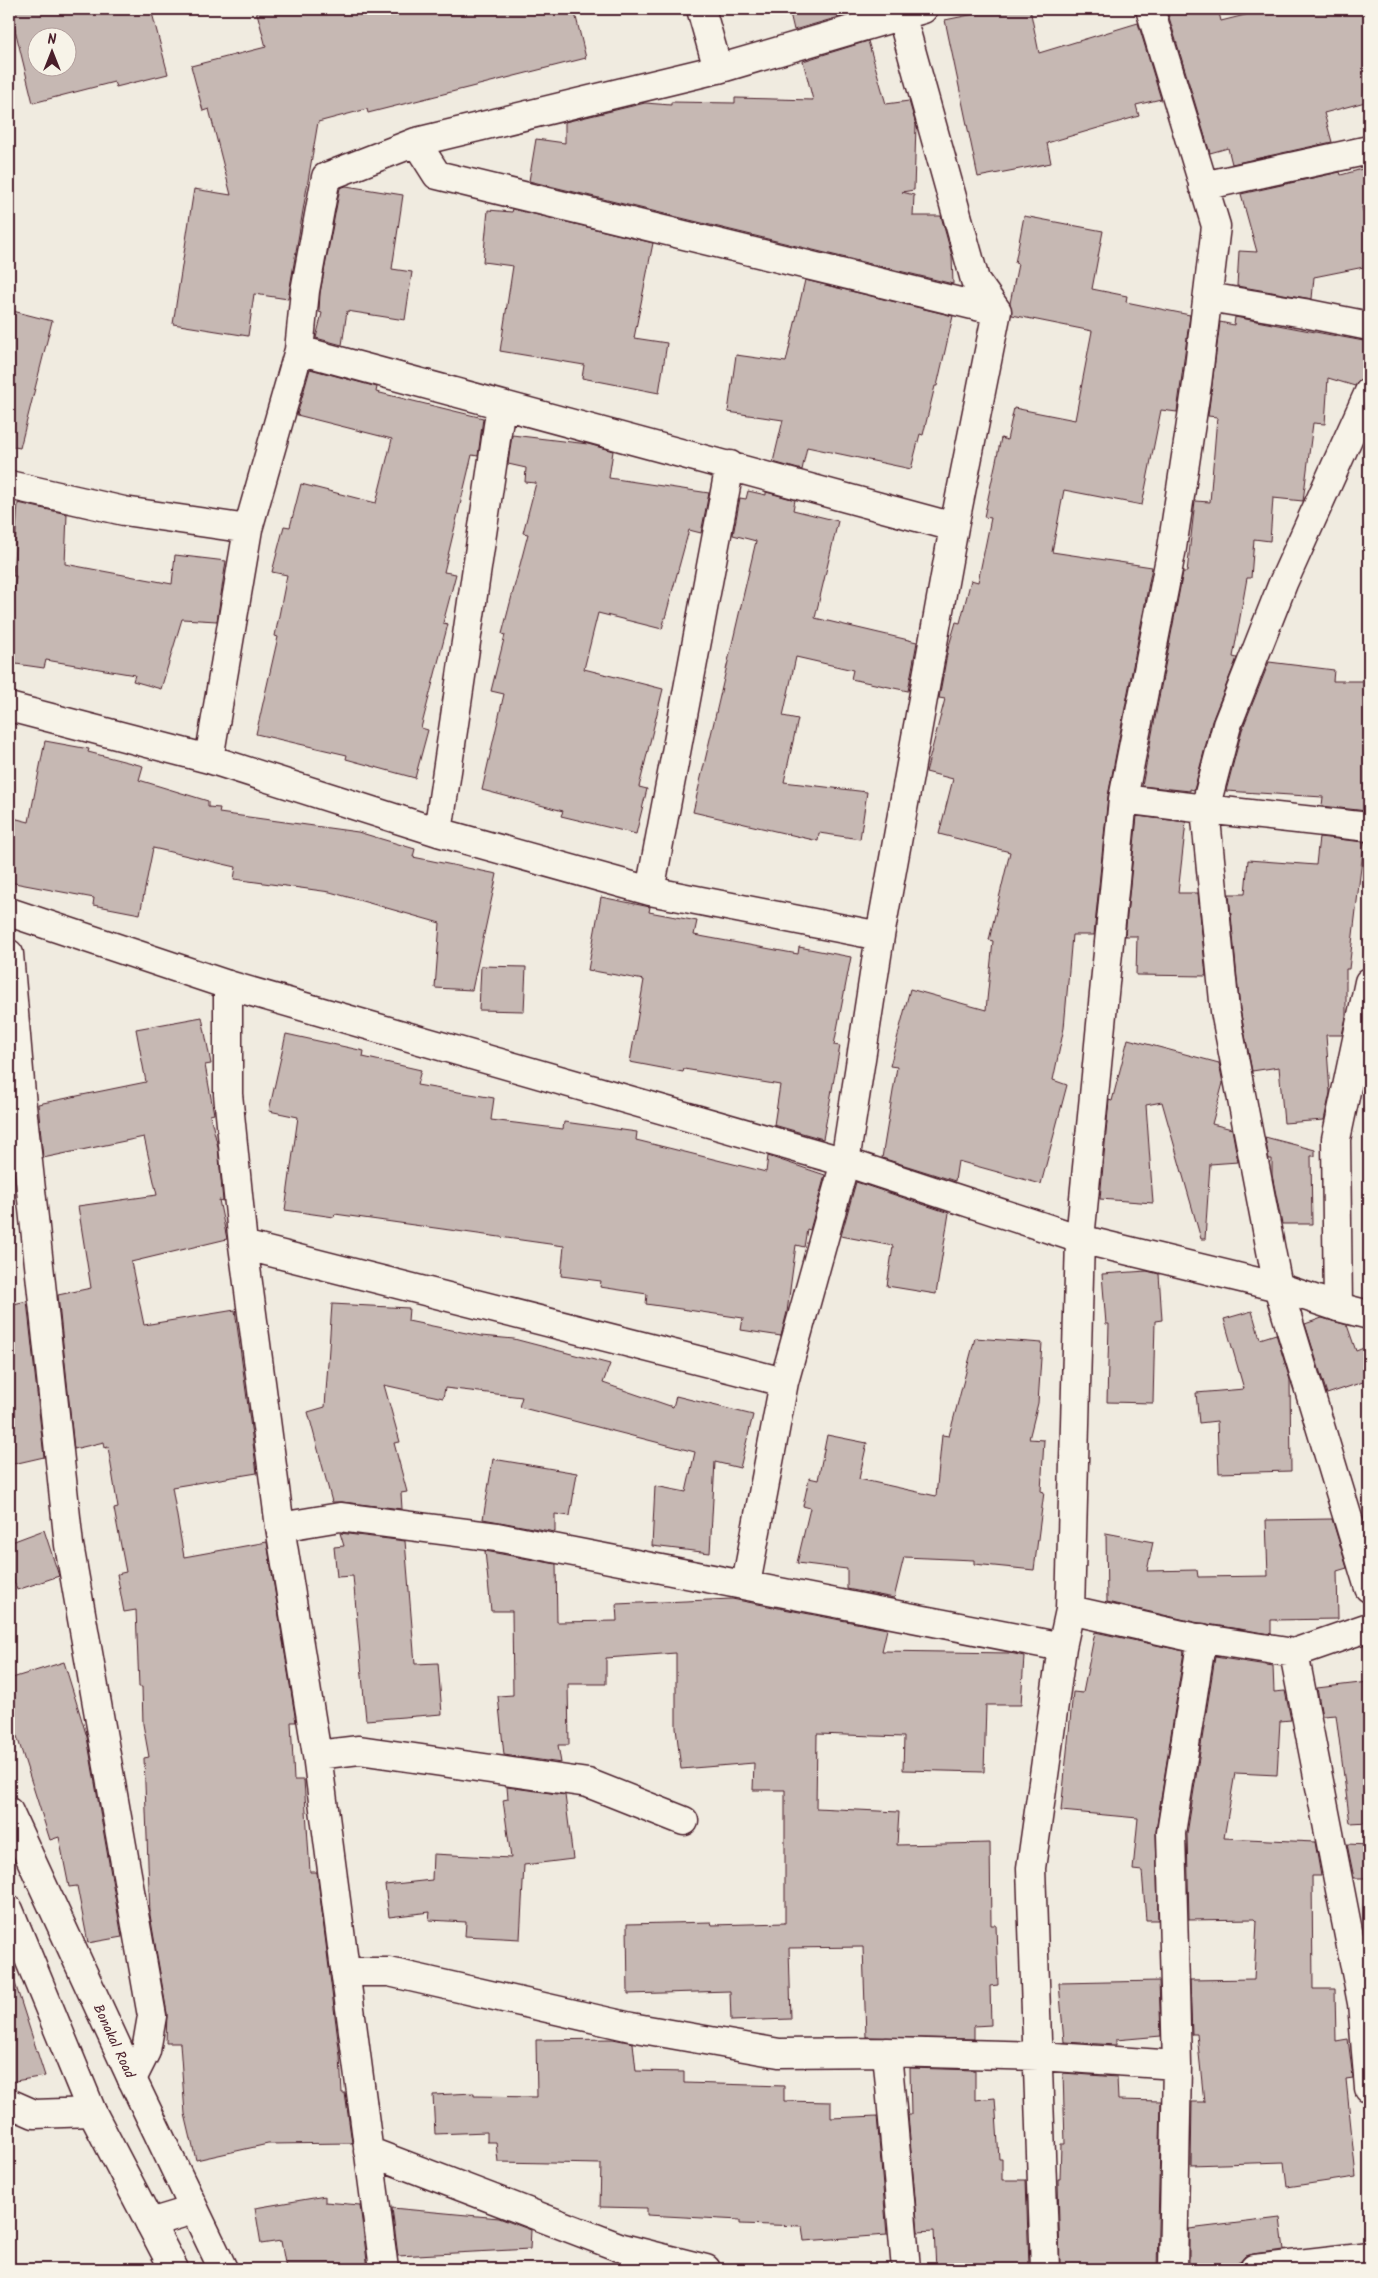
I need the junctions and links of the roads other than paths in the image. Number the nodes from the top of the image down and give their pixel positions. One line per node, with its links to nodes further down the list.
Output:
1 (701, 9): 4 (street)
2 (1150, 9): 7 (street)
3 (912, 11): 4 (street); 9 (street)
4 (718, 69): 5 (street)
5 (416, 142): 9 (street); 11 (street)
6 (1369, 150): 7 (street)
7 (1203, 186): 8 (street)
8 (1208, 298): 10 (street); 20 (street)
9 (996, 311): 16 (street)
10 (1369, 326)
11 (299, 350): 13 (street); 17 (street)
12 (1369, 392): 21 (street)
13 (501, 405): 14 (street); 23 (street)
14 (730, 465): 16 (street); 24 (street)
15 (9, 485): 17 (street)
16 (954, 527): 26 (street)
17 (248, 529): 19 (street)
18 (9, 707): 19 (street)
19 (209, 759): 23 (street)
20 (1123, 799): 21 (street); 31 (street)
21 (1205, 810): 22 (street); 33 (street)
22 (1369, 827)
23 (438, 832): 24 (street)
24 (650, 891): 26 (street)
25 (9, 912): 29 (street)
26 (880, 936): 30 (street)
27 (9, 954): 53 (street)
28 (1369, 982): 34 (street)
29 (228, 985): 30 (street); 32 (street)
30 (844, 1162): 31 (street); 36 (street)
31 (1080, 1239): 33 (street); 40 (street)
32 (243, 1245): 36 (street); 37 (street)
33 (1278, 1286): 34 (street); 39 (street)
34 (1338, 1308): 35 (street)
35 (1369, 1315)
36 (784, 1382): 38 (street)
37 (280, 1527): 38 (street); 45 (street)
38 (746, 1584): 43 (street)
39 (1369, 1588)
40 (1070, 1610): 42 (street); 43 (street)
41 (1369, 1627): 44 (street)
42 (1202, 1638): 44 (street); 52 (street)
43 (1062, 1647): 51 (street)
44 (1294, 1653): 54 (street)
45 (317, 1755): 47 (street); 49 (street)
46 (9, 1812): 53 (street, Bonakal Road)
47 (684, 1821)
48 (9, 1910): 56 (street)
49 (345, 1972): 50 (street); 57 (street)
50 (887, 2052): 51 (street); 65 (street)
51 (1039, 2056): 52 (street); 66 (street)
52 (1177, 2065): 67 (street)
53 (132, 2079): 58 (street, Bonakal Road)
54 (1369, 2088)
55 (9, 2103): 56 (street)
56 (92, 2112): 59 (street)
57 (368, 2151): 63 (street); 64 (street)
58 (193, 2210): 59 (street); 62 (street, Bonakal Road)
59 (150, 2223): 61 (street)
60 (1369, 2256): 68 (street)
61 (174, 2269)
62 (223, 2269)
63 (384, 2269)
64 (706, 2269)
65 (906, 2269)
66 (1045, 2269)
67 (1173, 2269)
68 (1254, 2269)

